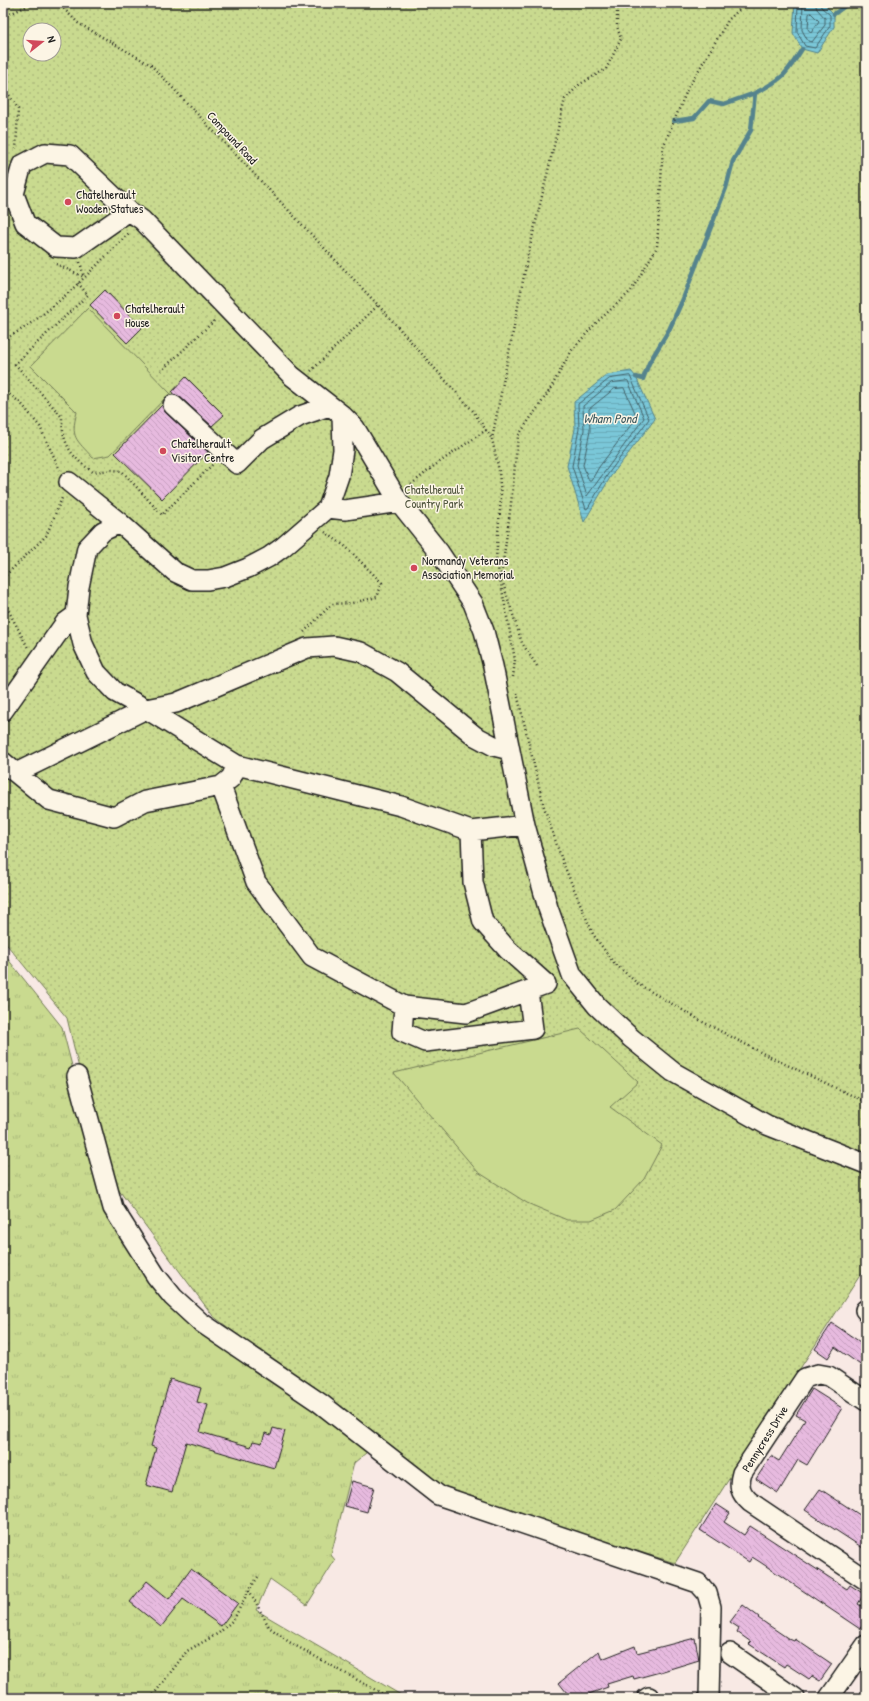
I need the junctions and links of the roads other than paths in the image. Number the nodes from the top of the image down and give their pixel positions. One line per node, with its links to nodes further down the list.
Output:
1 (135, 216): 1 (street); 3 (street)
2 (173, 405): 3 (street)
3 (335, 411): 5 (street); 6 (street)
4 (69, 482): 7 (street)
5 (402, 495): 6 (street); 11 (street)
6 (328, 508): 7 (street)
7 (120, 523): 8 (street)
8 (76, 615): 9 (street); 10 (street)
9 (146, 709): 11 (street); 12 (street); 13 (street)
10 (3, 711)
11 (510, 750): 15 (street)
12 (237, 765): 14 (street); 16 (street)
13 (10, 767): 14 (street)
14 (221, 786): 18 (street)
15 (525, 825): 16 (street); 20 (street)
16 (471, 831): 17 (street)
17 (528, 991): 18 (street); 18 (street)
18 (404, 1006)
19 (77, 1076): 25 (street)
20 (866, 1164)
21 (866, 1401): 22 (street, Pennycress Drive)
22 (866, 1580)
23 (866, 1645): 27 (street)
24 (730, 1653): 26 (street)
25 (709, 1698)
26 (794, 1698)
27 (828, 1698)

